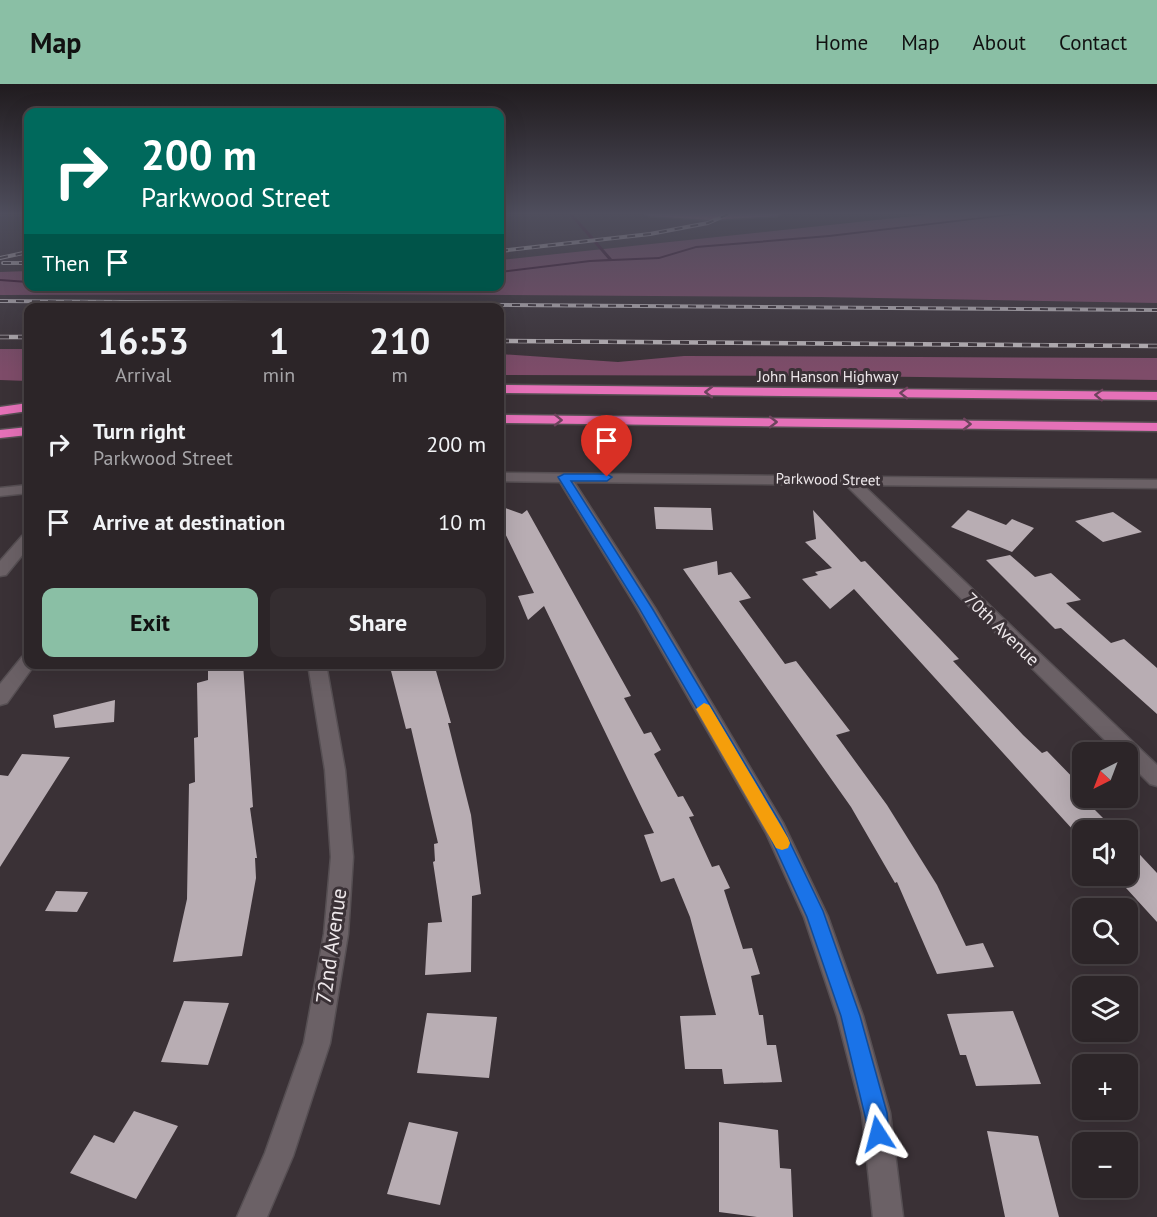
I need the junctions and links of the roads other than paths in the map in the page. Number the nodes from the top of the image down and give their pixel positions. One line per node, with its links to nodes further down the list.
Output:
1 (504, 389): 2 (highway, John Hanson Highway, one-way to 1)
2 (1157, 396)
3 (24, 408): 4 (highway)
4 (0, 411)
5 (504, 419): 6 (highway, one-way to 6)
6 (1157, 427)
7 (24, 431): 8 (highway)
8 (0, 434)
9 (504, 477): 10 (street, Parkwood Street)
10 (564, 477): 11 (street, Parkwood Street); 23 (street)
11 (848, 479): 12 (street, Parkwood Street); 21 (street, 70th Avenue)
12 (1150, 484): 15 (street)
13 (24, 489): 14 (street)
14 (0, 492)
15 (1157, 495)
16 (24, 544): 17 (street)
17 (0, 571)
18 (24, 667): 20 (street)
19 (317, 669): 22 (street, 72nd Avenue)
20 (0, 698)
21 (1157, 778)
22 (252, 1217)
23 (888, 1217)

